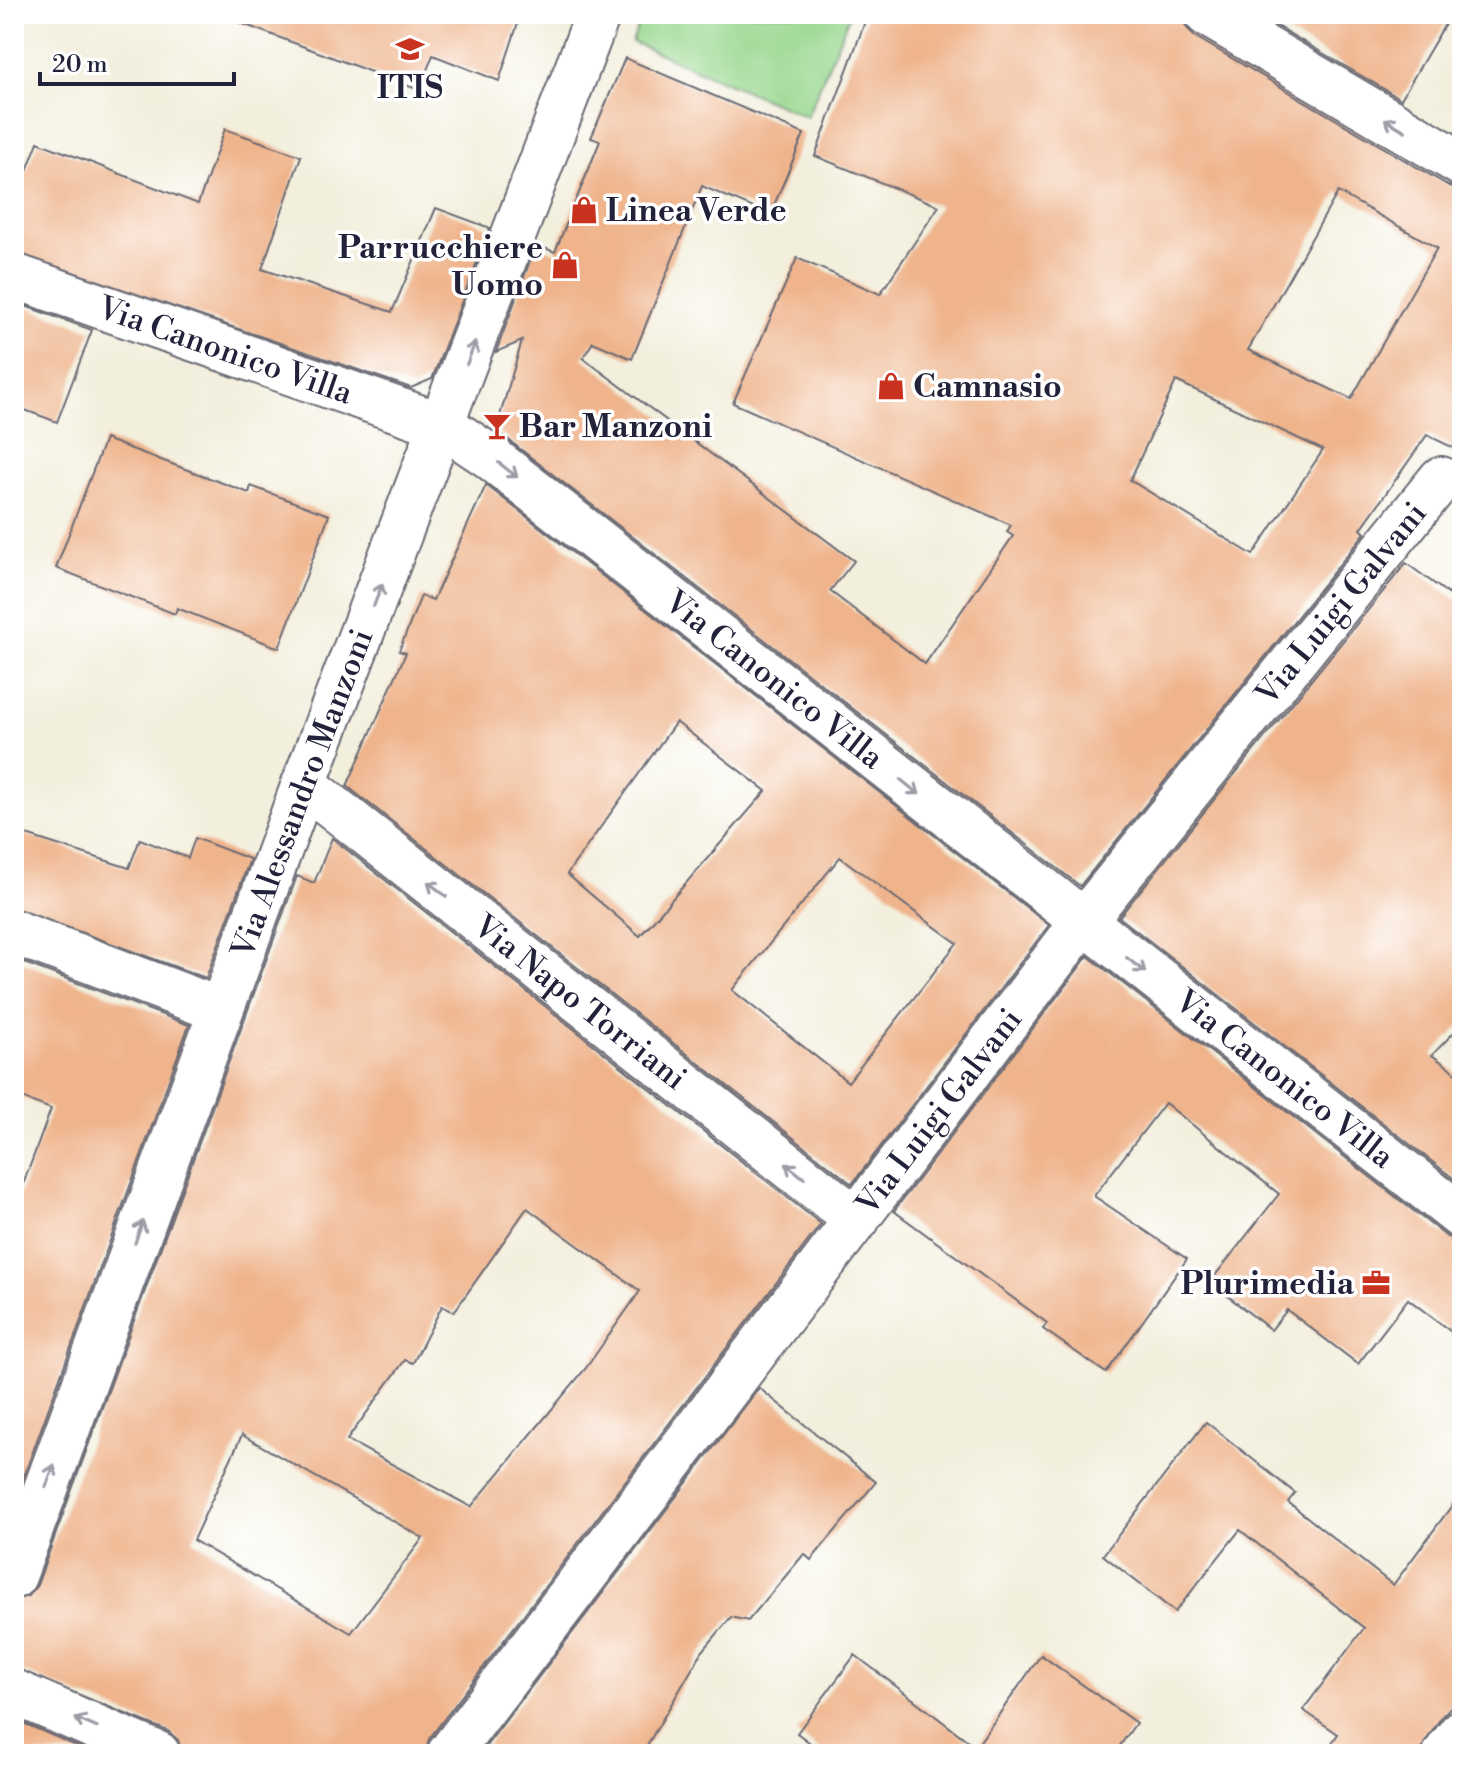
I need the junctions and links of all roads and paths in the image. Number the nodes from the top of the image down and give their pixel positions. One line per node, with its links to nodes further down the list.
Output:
1 (598, 14): 5 (street, Via Alessandro Manzoni, one-way to 1)
2 (1207, 14): 3 (street, one-way to 2)
3 (1462, 164)
4 (14, 276): 5 (street, Via Canonico Villa)
5 (444, 426): 7 (street, Via Alessandro Manzoni, one-way to 5); 8 (street, Via Canonico Villa, one-way to 8)
6 (1441, 479): 8 (street, Via Luigi Galvani)
7 (304, 784): 10 (street, Via Alessandro Manzoni); 12 (street, Via Napo Torriani, one-way to 7)
8 (1082, 923): 11 (street, Via Canonico Villa, one-way to 11); 12 (street, Via Luigi Galvani)
9 (14, 932): 10 (street)
10 (220, 1010): 13 (street, Via Alessandro Manzoni, one-way to 10)
11 (1462, 1217)
12 (857, 1220): 17 (street, Via Luigi Galvani)
13 (14, 1576)
14 (14, 1692): 16 (street, one-way to 14)
15 (1462, 1731): 18 (street)
16 (158, 1754)
17 (449, 1754)
18 (1445, 1754)

